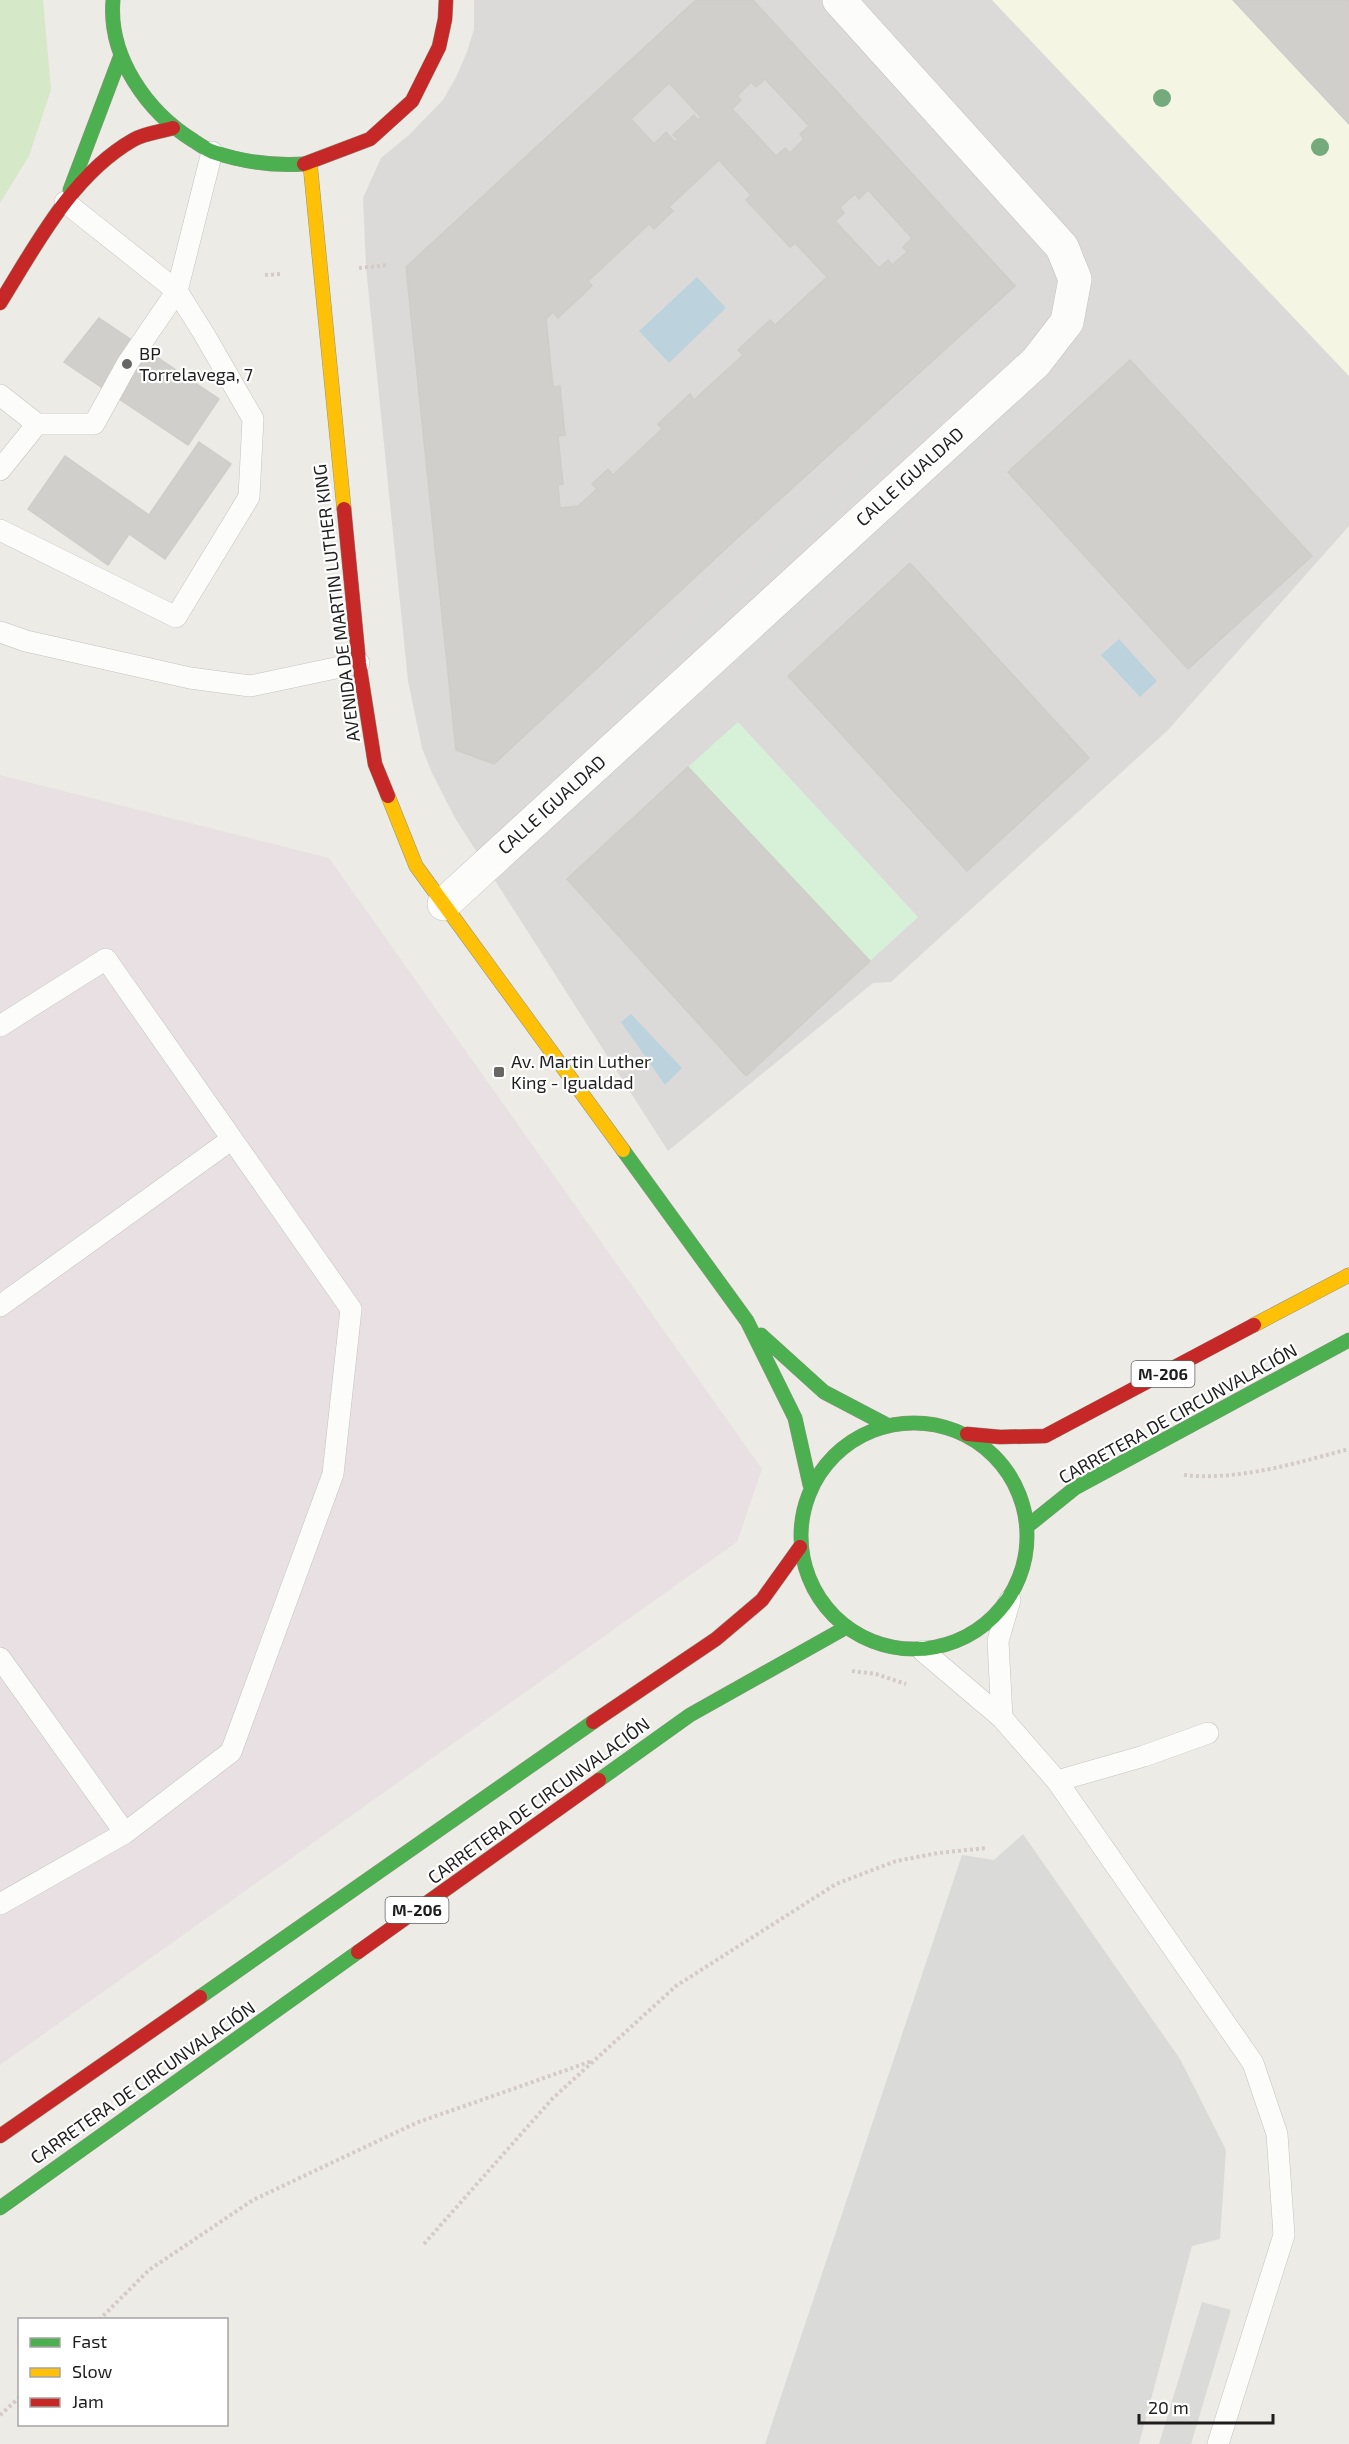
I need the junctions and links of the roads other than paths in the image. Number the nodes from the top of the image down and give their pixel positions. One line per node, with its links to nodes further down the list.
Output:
1 (113, 0): 4 (main road)
2 (446, 0): 7 (main road)
3 (839, 0): 17 (street, CALLE IGUALDAD)
4 (121, 55): 5 (main road); 8 (main road)
5 (173, 128): 6 (main road); 8 (main road)
6 (212, 152): 7 (main road); 9 (lane)
7 (310, 163): 16 (main road, AVENIDA DE MARTIN LUTHER KING)
8 (65, 202): 9 (lane); 10 (main road)
9 (177, 291): 12 (lane); 14 (lane)
10 (0, 303)
11 (0, 395): 12 (lane)
12 (37, 424): 13 (lane)
13 (0, 470)
14 (0, 530)
15 (0, 632): 16 (lane)
16 (359, 663): 17 (main road, AVENIDA DE MARTIN LUTHER KING)
17 (444, 904): 22 (main road, AVENIDA DE MARTIN LUTHER KING)
18 (0, 1026): 19 (lane)
19 (232, 1138): 21 (lane); 36 (lane)
20 (1349, 1275): 25 (main road, M-206)
21 (0, 1306)
22 (747, 1321): 24 (main road); 26 (main road)
23 (1349, 1340): 27 (main road, CARRETERA DE CIRCUNVALACIÓN)
24 (885, 1424): 25 (main road, M-206); 26 (main road, M-206)
25 (967, 1434): 27 (main road, M-206)
26 (810, 1485): 28 (main road, M-206)
27 (1029, 1525): 29 (main road, M-206)
28 (800, 1547): 30 (main road, M-206); 38 (main road, CARRETERA DE CIRCUNVALACIÓN / M-206)
29 (1010, 1600): 31 (main road, M-206); 33 (lane)
30 (845, 1628): 31 (main road, M-206); 39 (main road, CARRETERA DE CIRCUNVALACIÓN / M-206)
31 (923, 1651): 33 (lane)
32 (0, 1658): 36 (lane)
33 (1002, 1718): 35 (lane)
34 (1208, 1733): 35 (lane)
35 (1057, 1781): 40 (lane)
36 (125, 1833): 37 (lane)
37 (0, 1904)
38 (0, 2136)
39 (0, 2208)
40 (1218, 2444)

